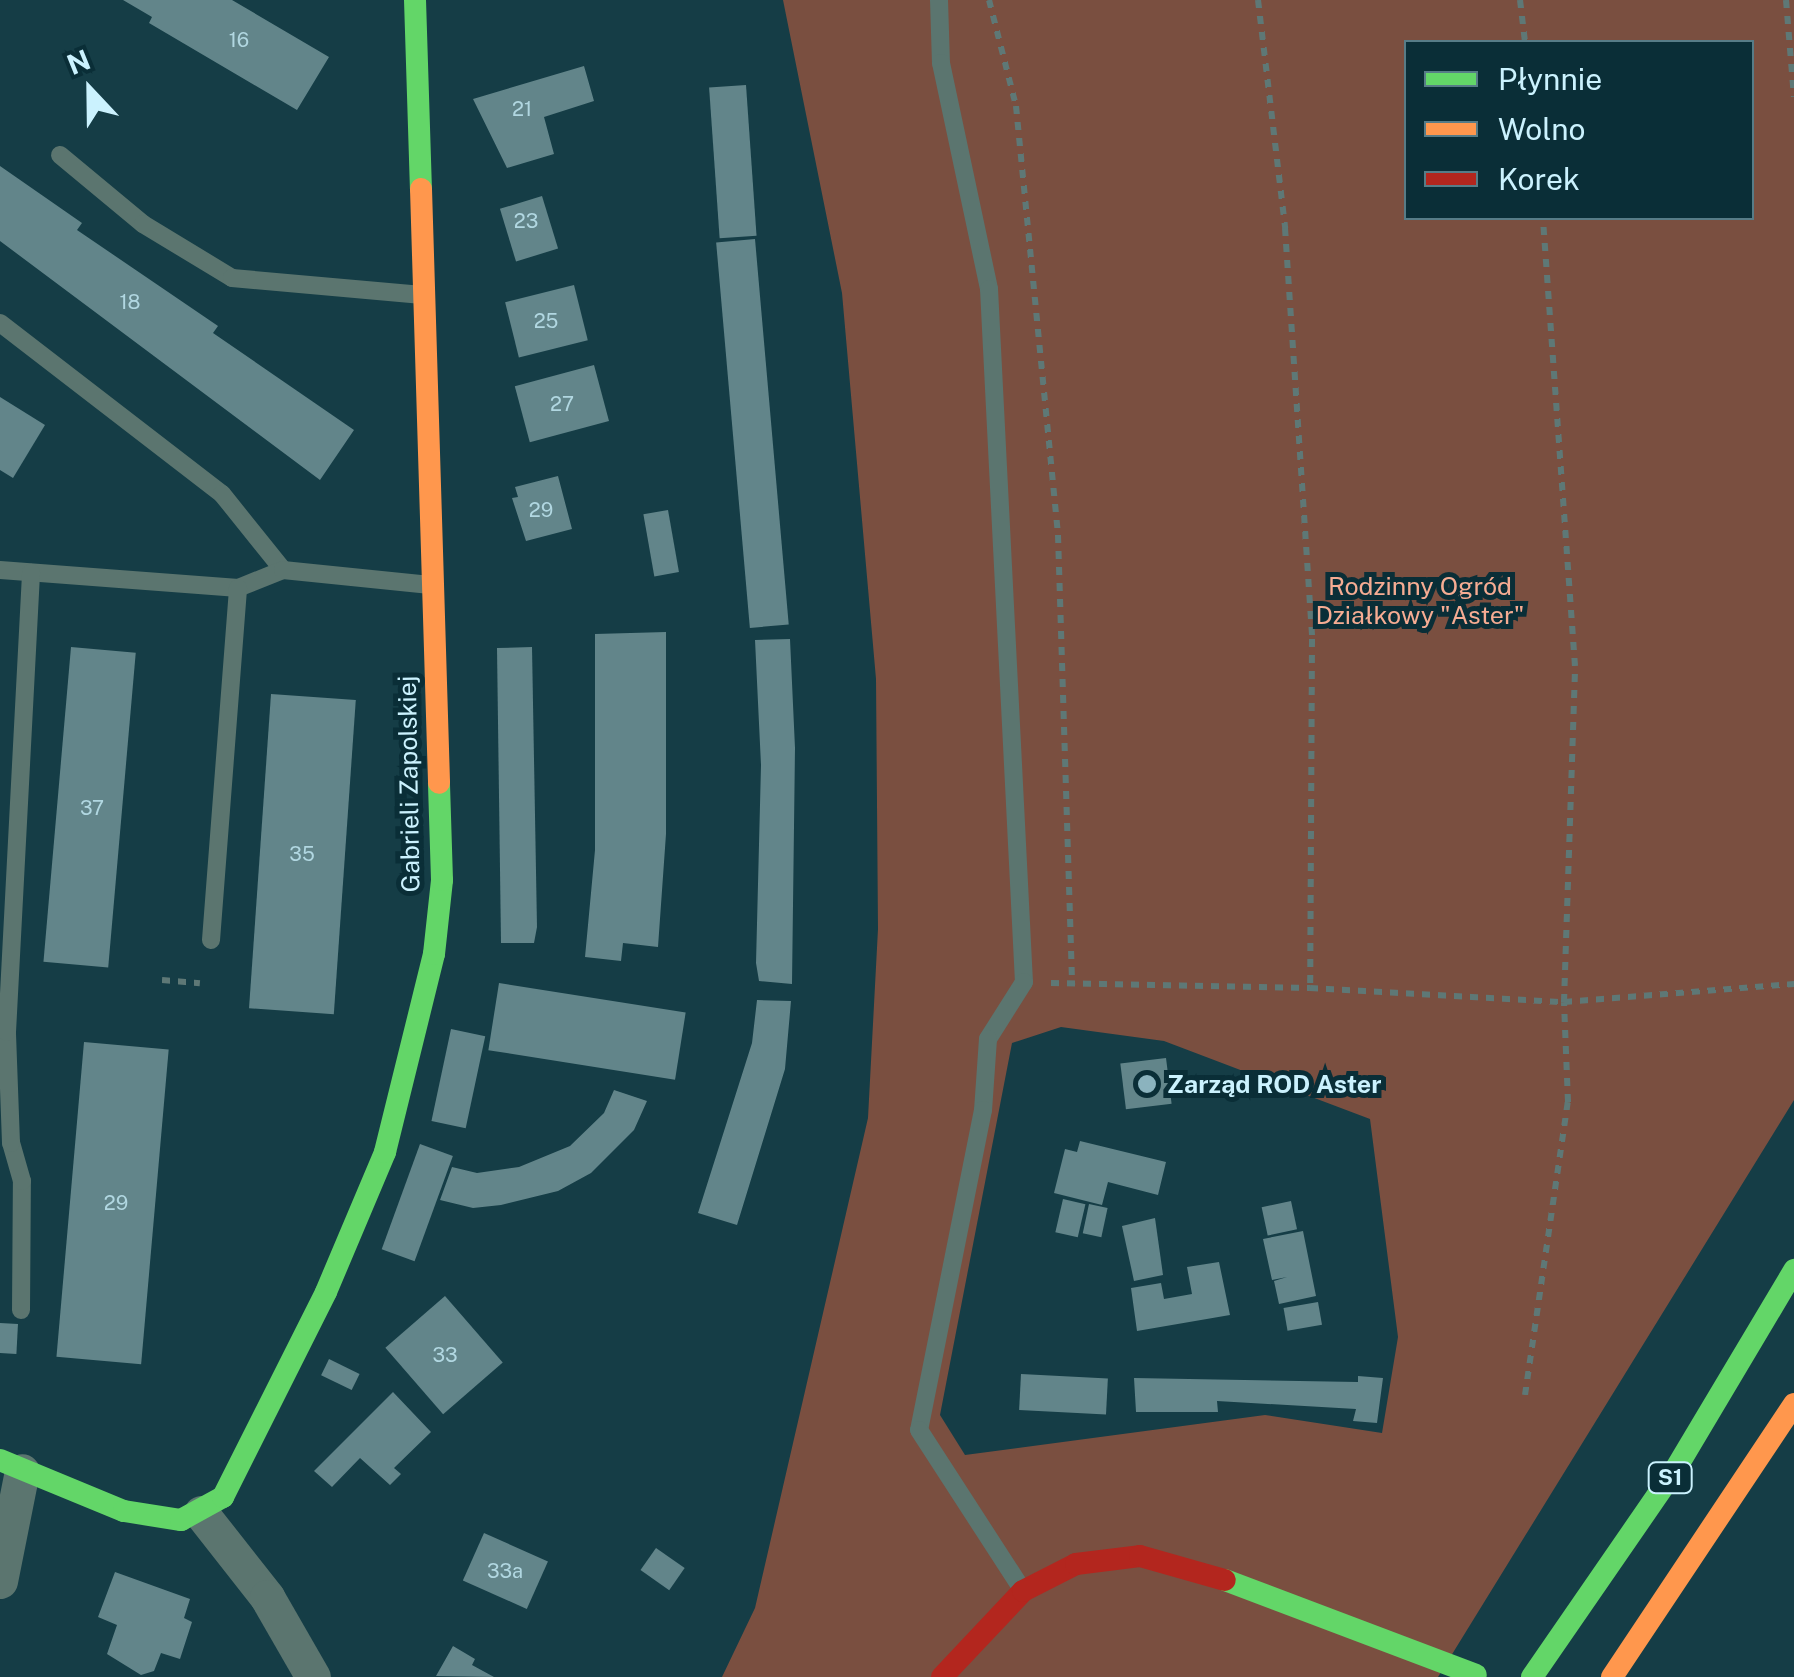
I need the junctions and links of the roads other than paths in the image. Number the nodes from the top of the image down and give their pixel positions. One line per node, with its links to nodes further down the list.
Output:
1 (415, 0): 4 (main road, Gabrieli Zapolskiej)
2 (939, 0): 18 (lane)
3 (60, 155): 4 (lane)
4 (423, 296): 9 (main road, Gabrieli Zapolskiej)
5 (0, 323): 7 (lane)
6 (0, 570): 8 (lane)
7 (283, 570): 9 (lane); 10 (lane)
8 (31, 573): 10 (lane); 13 (lane)
9 (430, 585): 16 (main road, Gabrieli Zapolskiej)
10 (238, 588): 11 (lane)
11 (211, 940)
12 (1794, 1270): 22 (main road, S1)
13 (22, 1310)
14 (1794, 1404): 23 (main road, S1)
15 (11, 1465): 16 (main road); 17 (street)
16 (201, 1514): 20 (street)
17 (0, 1581)
18 (1023, 1591): 19 (main road); 21 (main road)
19 (1476, 1675)
20 (313, 1677)
21 (942, 1677)
22 (1532, 1677)
23 (1612, 1677)

